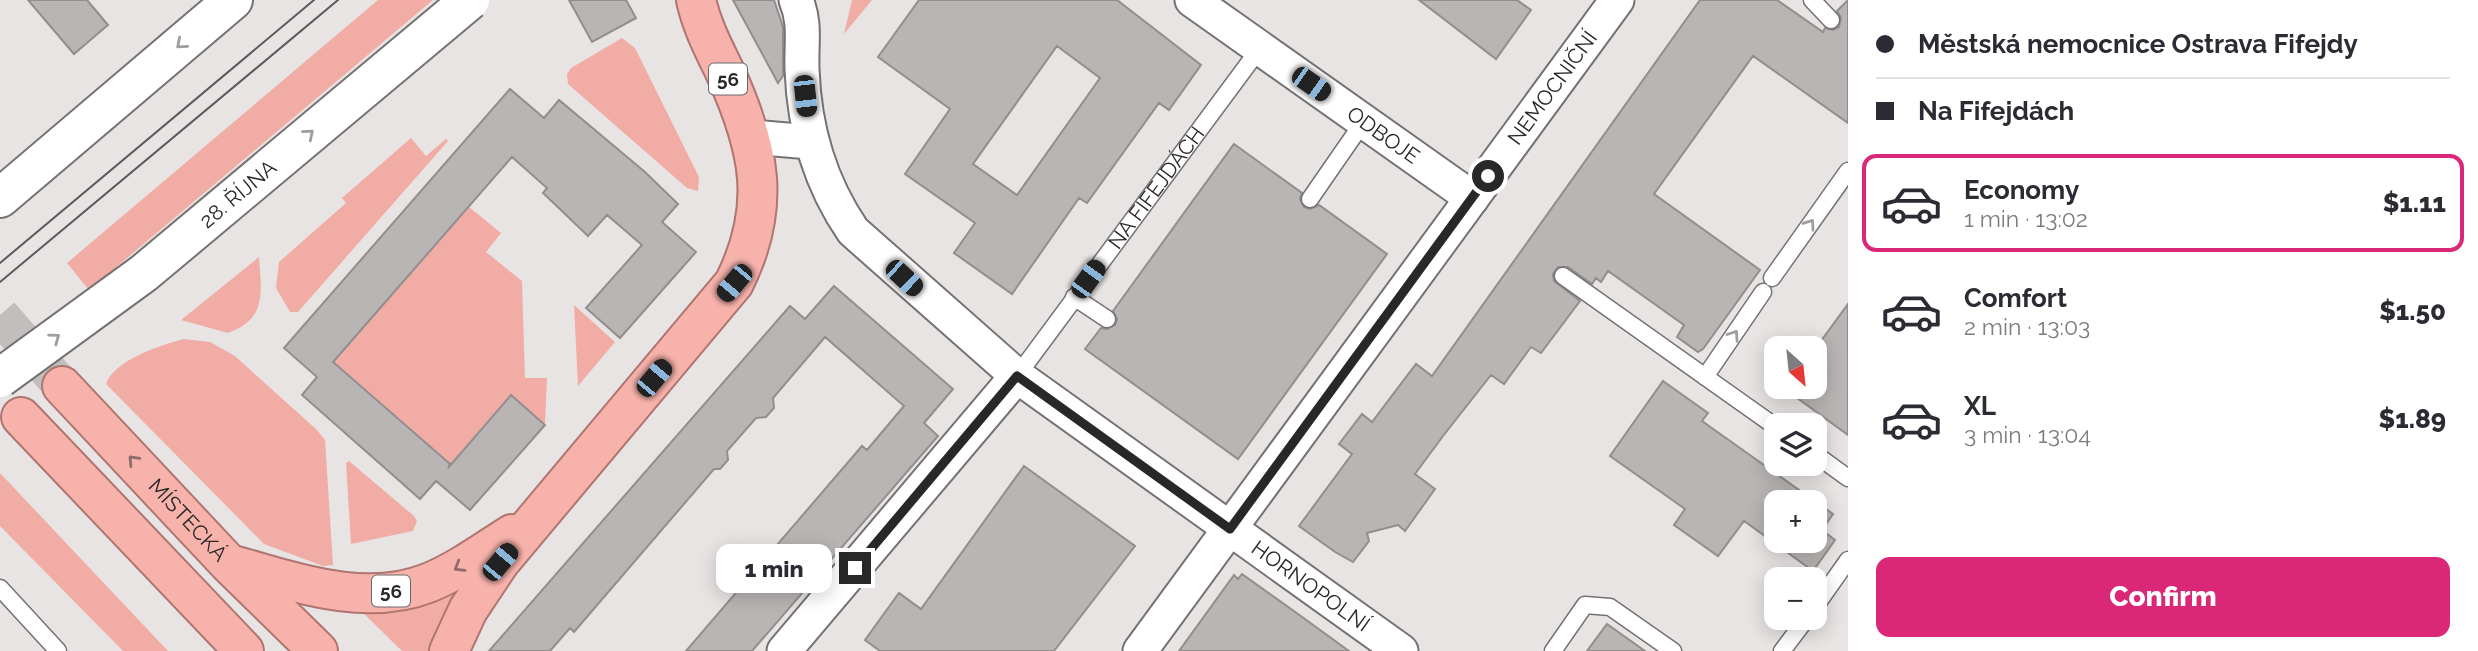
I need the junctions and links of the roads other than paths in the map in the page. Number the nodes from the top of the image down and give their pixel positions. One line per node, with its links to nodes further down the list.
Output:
1 (233, 0): 14 (street, one-way to 14)
2 (470, 0): 24 (street, 28. ŘÍJNA, one-way to 2, bridge)
3 (1192, 0): 9 (street, ODBOJE)
4 (1617, 0): 15 (street, NEMOCNIČNÍ)
5 (1812, 0): 8 (lane)
6 (802, 5): 12 (street, HORNOPOLNÍ)
7 (690, 8): 11 (highway, 56)
8 (1832, 20)
9 (1260, 48): 10 (street, ODBOJE); 20 (lane, NA FIFEJDÁCH)
10 (1364, 121): 15 (street, ODBOJE); 16 (lane)
11 (751, 137): 12 (street); 29 (highway, 56)
12 (810, 142): 22 (street, HORNOPOLNÍ)
13 (1848, 171): 18 (lane, one-way to 13)
14 (0, 198)
15 (1472, 198): 30 (street, NEMOCNIČNÍ)
16 (1310, 199)
17 (1563, 276): 23 (lane)
18 (1772, 278)
19 (1763, 292): 23 (lane, one-way to 19)
20 (1074, 297): 21 (lane); 22 (lane, NA FIFEJDÁCH)
21 (1107, 320)
22 (1017, 376): 30 (street, HORNOPOLNÍ); 41 (street, NA FIFEJDÁCH)
23 (1705, 377): 26 (lane)
24 (0, 378)
25 (62, 386): 32 (highway, MÍSTECKÁ, one-way to 25)
26 (1764, 419)
27 (1827, 463): 28 (lane)
28 (1848, 478)
29 (537, 518): 32 (highway, 56, one-way to 32); 40 (highway, 56)
30 (1230, 529): 42 (street, NEMOCNIČNÍ); 43 (street, HORNOPOLNÍ)
31 (1848, 560): 34 (lane)
32 (229, 564): 39 (highway, MÍSTECKÁ)
33 (0, 588): 36 (lane)
34 (1827, 590)
35 (1798, 630): 46 (lane)
36 (58, 651)
37 (212, 651): 38 (highway)
38 (244, 651)
39 (318, 651)
40 (449, 651)
41 (784, 651)
42 (1140, 651)
43 (1401, 651)
44 (1553, 651): 45 (lane)
45 (1673, 651)
46 (1782, 651)

